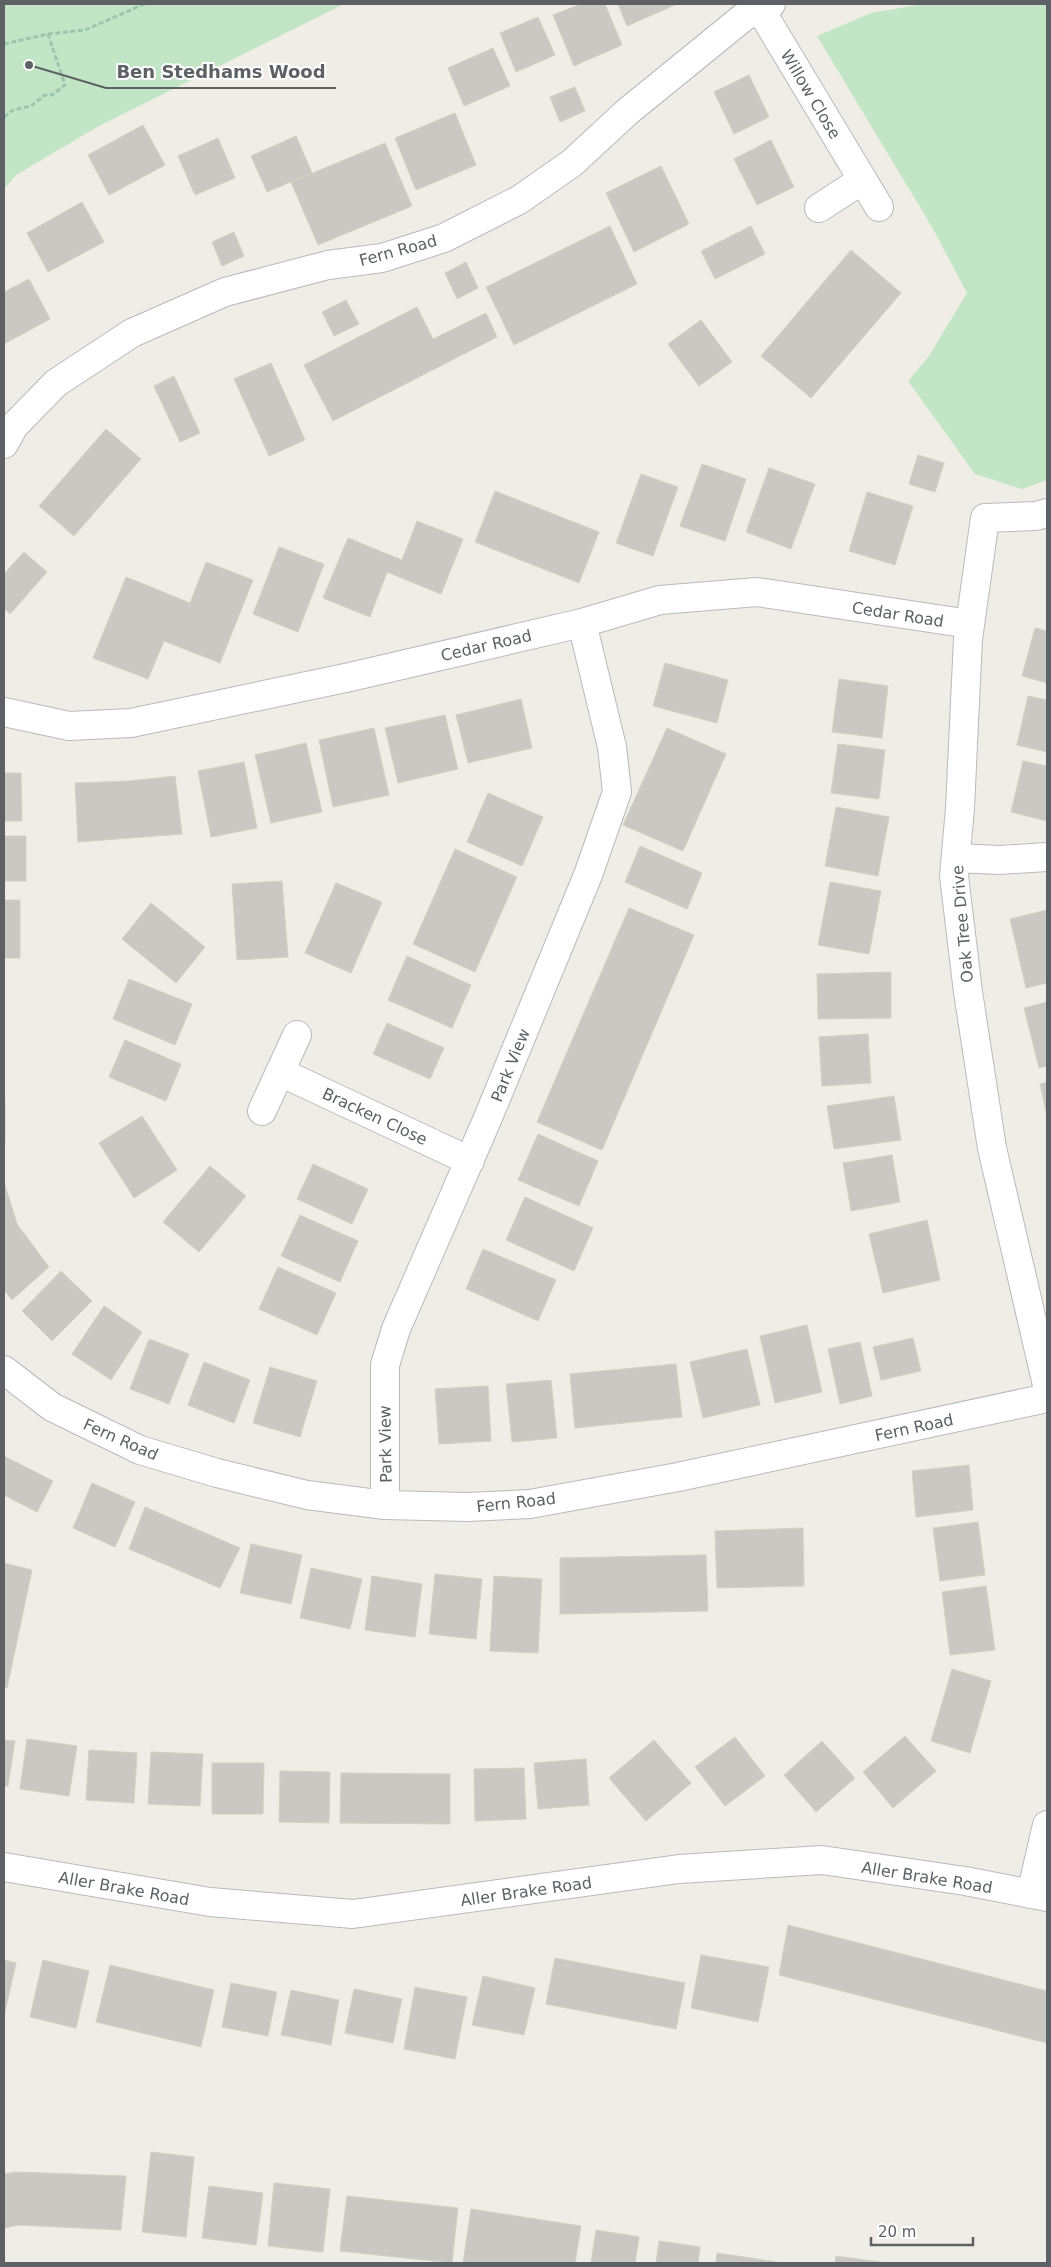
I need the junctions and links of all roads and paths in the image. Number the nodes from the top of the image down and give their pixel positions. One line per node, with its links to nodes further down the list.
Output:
1 (144, 4): 3 (path)
2 (766, 6): 6 (street, Willow Close); 9 (street, Fern Road)
3 (48, 34): 4 (path); 5 (path)
4 (4, 44)
5 (4, 117)
6 (862, 180): 7 (street, Willow Close); 8 (street)
7 (879, 207)
8 (819, 208)
9 (4, 444)
10 (1047, 513): 12 (street, Oak Tree Drive)
11 (582, 623): 12 (street, Cedar Road); 13 (street, Cedar Road); 19 (street, Park View)
12 (970, 624): 15 (street, Oak Tree Drive)
13 (4, 712)
14 (1047, 857): 15 (street)
15 (956, 858): 21 (street, Oak Tree Drive)
16 (297, 1035): 17 (street)
17 (280, 1072): 18 (street); 19 (street, Bracken Close)
18 (262, 1111)
19 (470, 1160): 23 (street, Park View)
20 (4, 1370): 23 (street, Fern Road)
21 (1047, 1385)
22 (1047, 1398): 23 (street, Fern Road)
23 (385, 1505)
24 (1047, 1825): 26 (street)
25 (4, 1867): 26 (street, Aller Brake Road)
26 (1039, 1896)

